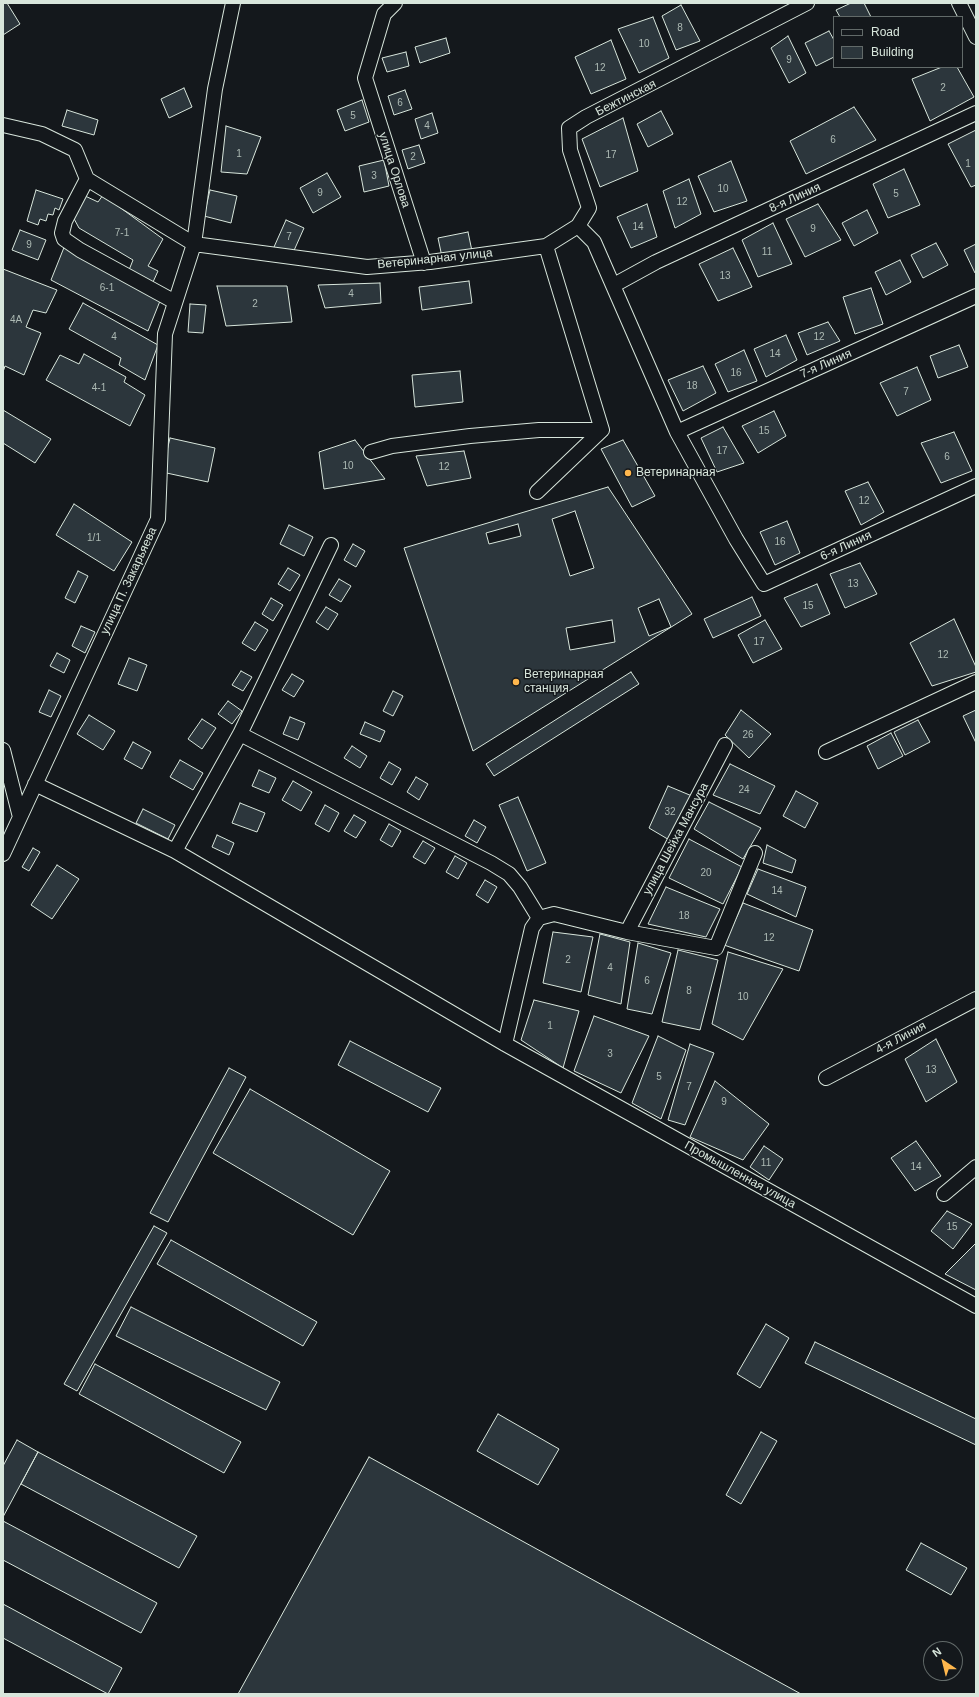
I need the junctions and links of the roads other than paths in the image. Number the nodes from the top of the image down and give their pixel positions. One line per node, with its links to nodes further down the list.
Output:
1 (233, 3): 10 (street)
2 (395, 3): 12 (street, улица Орлова)
3 (807, 3): 9 (street, Бежтинская)
4 (959, 3): 5 (street)
5 (976, 37)
6 (976, 113): 13 (street, 8-я Линия)
7 (3, 125): 8 (street)
8 (87, 179): 10 (street); 15 (street)
9 (578, 226): 11 (street, Бежтинская); 13 (street)
10 (194, 244): 12 (street, Ветеринарная улица); 15 (street, улица П. Закарьяева)
11 (546, 246): 12 (street, Ветеринарная улица); 16 (street)
12 (424, 263)
13 (614, 285): 17 (street)
14 (976, 296): 17 (street, 7-я Линия)
15 (175, 302): 27 (street, улица П. Закарьяева)
16 (602, 430): 18 (street); 20 (street)
17 (677, 432): 19 (street, 6-я Линия)
18 (371, 452)
19 (976, 486)
20 (537, 492)
21 (330, 545): 23 (street)
22 (976, 682): 26 (street)
23 (240, 734): 29 (street); 32 (street)
24 (725, 745): 33 (street, улица Шейха Мансура)
25 (3, 750): 28 (street)
26 (826, 752)
27 (35, 784): 28 (street, улица П. Закарьяева); 29 (street, Промышленная улица)
28 (20, 817): 31 (street, улица П. Закарьяева)
29 (175, 851): 35 (street, Промышленная улица)
30 (755, 853): 33 (street)
31 (3, 854)
32 (539, 918): 33 (street); 35 (street)
33 (627, 932)
34 (976, 999): 36 (street, 4-я Линия)
35 (505, 1044): 39 (street, Промышленная улица)
36 (826, 1078)
37 (976, 1167): 38 (street)
38 (944, 1194)
39 (976, 1306)

